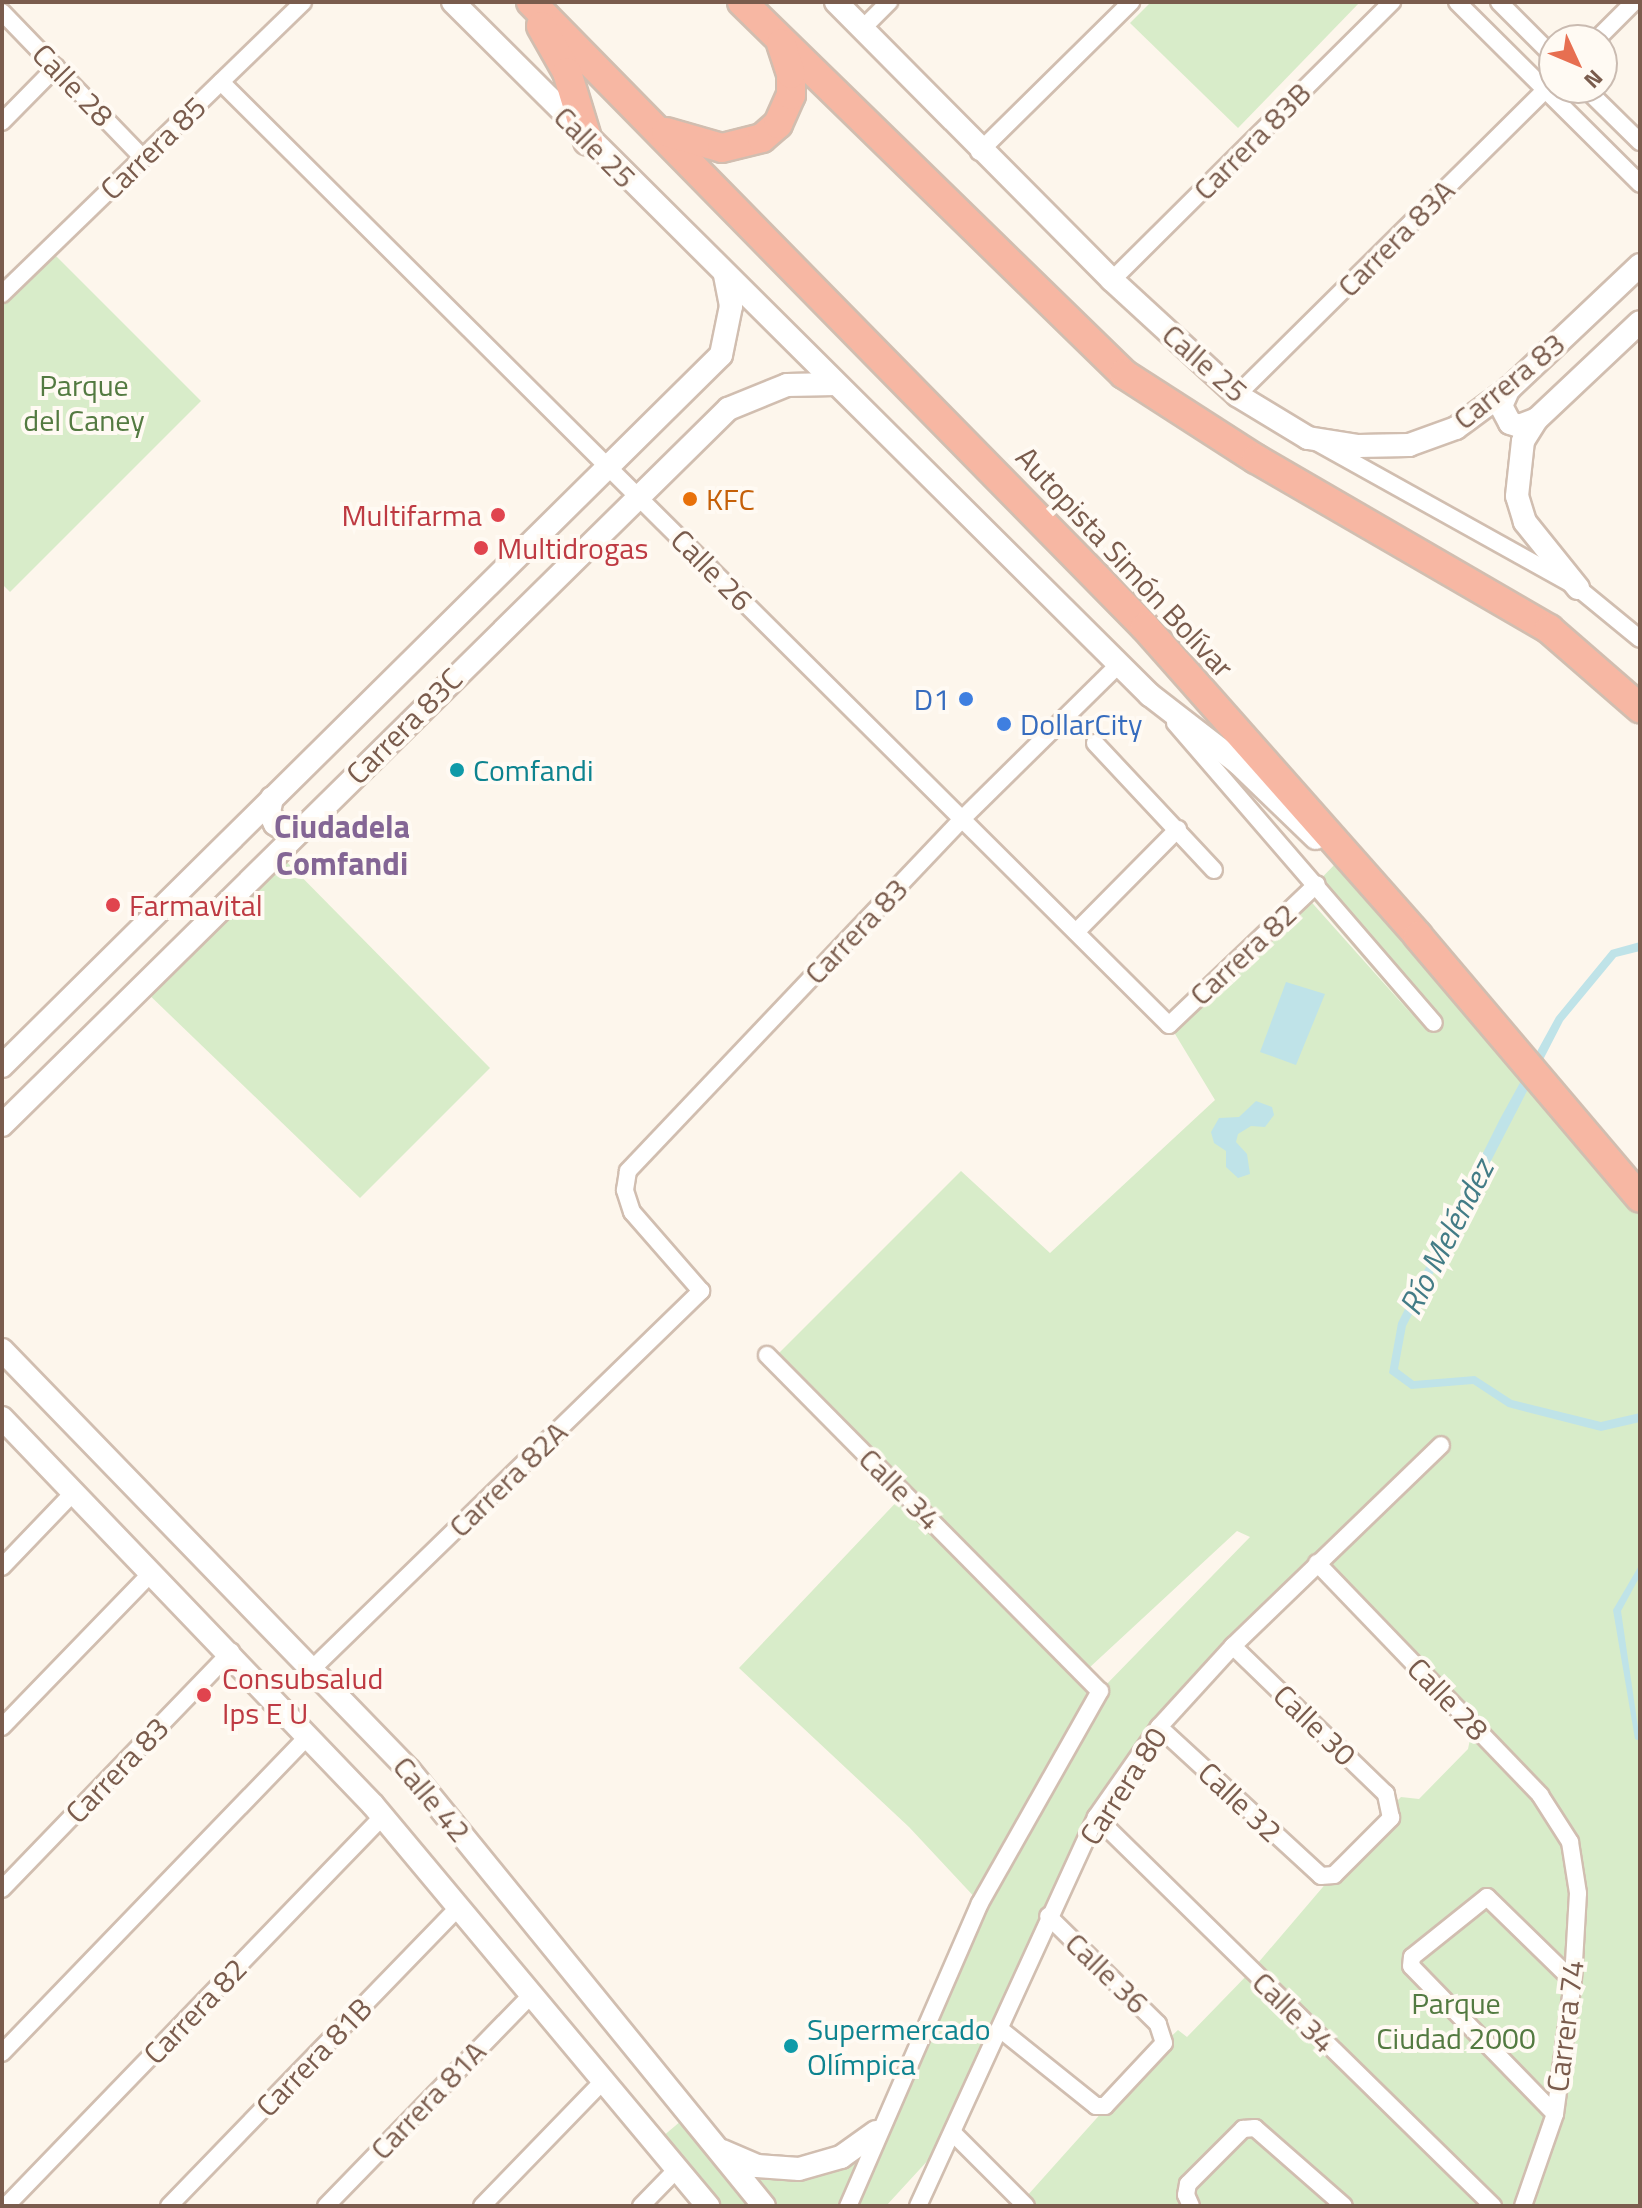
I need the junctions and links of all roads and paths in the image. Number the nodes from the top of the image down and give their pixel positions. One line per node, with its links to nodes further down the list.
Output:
1 (303, 2): 20 (street, Carrera 85)
2 (453, 2): 26 (street, Calle 25)
3 (524, 2): 26 (highway)
4 (531, 2): 25 (highway, Autopista Simón Bolívar)
5 (742, 2): 17 (highway)
6 (836, 2): 15 (street, Calle 25)
7 (889, 2): 15 (street)
8 (1131, 2): 28 (street)
9 (1392, 2): 33 (street, Carrera 83B)
10 (1457, 2): 19 (street)
11 (1499, 2): 16 (street)
12 (1634, 2): 14 (street)
13 (2, 12): 18 (street, Calle 28)
14 (1612, 24)
15 (863, 28): 28 (street, Calle 25)
16 (1538, 41)
17 (780, 42): 25 (highway); 47 (highway)
18 (56, 67): 24 (street); 29 (street, Calle 28)
19 (1538, 74)
20 (221, 82): 29 (street, Carrera 85); 41 (street, Calle 26)
21 (1538, 97): 38 (street, Carrera 83A)
22 (1567, 104): 30 (street)
23 (1601, 104): 27 (street)
24 (2, 122)
25 (661, 130): 58 (highway, Autopista Simón Bolívar)
26 (588, 141): 32 (street, Calle 25)
27 (1640, 142)
28 (979, 152): 33 (street, Calle 25)
29 (143, 158): 34 (street, Carrera 85)
30 (1640, 184)
31 (1640, 265): 37 (street, Carrera 83)
32 (725, 276): 36 (street, Calle 25); 41 (street, Carrera 83C)
33 (1112, 280): 38 (street, Calle 25)
34 (2, 294)
35 (1640, 322): 39 (street, Carrera 83)
36 (836, 384): 42 (street, Carrera 83C); 45 (street, Calle 25)
37 (1510, 388): 39 (street); 40 (street, Carrera 83)
38 (1237, 395): 40 (street, Calle 25)
39 (1537, 419): 43 (street, Carrera 83)
40 (1308, 438): 43 (street, Calle 25)
41 (608, 467): 42 (street, Calle 26); 49 (street, Carrera 83C)
42 (637, 496): 50 (street, Calle 26); 51 (street, Carrera 83C)
43 (1578, 588): 44 (street, Calle 25)
44 (1640, 639)
45 (1119, 664): 46 (street, Calle 25); 50 (street, Carrera 83)
46 (1150, 695): 55 (street, Calle 25); 58 (street, Calle 25)
47 (1640, 708)
48 (1095, 743): 52 (street)
49 (272, 798): 51 (street); 53 (street, Carrera 83C)
50 (962, 819): 57 (street, Calle 26); 64 (street, Carrera 83)
51 (300, 828): 56 (street, Carrera 83C)
52 (1178, 829): 54 (street); 57 (street)
53 (202, 869): 56 (street); 61 (street, Carrera 83C)
54 (1214, 870)
55 (1317, 884): 59 (street, Calle 25); 60 (street, Carrera 82)
56 (230, 898): 62 (street, Carrera 83C)
57 (1076, 932): 60 (street, Calle 26)
58 (1418, 936): 63 (highway, Autopista Simón Bolívar)
59 (1434, 1023)
60 (1169, 1025)
61 (2, 1066)
62 (2, 1125)
63 (1640, 1198)
64 (701, 1291): 75 (street, Carrera 82A)
65 (2, 1350): 75 (street, Calle 42)
66 (767, 1355): 76 (street, Calle 34)
67 (2, 1418): 69 (street, Calle 42)
68 (1441, 1445): 70 (street, Carrera 80)
69 (75, 1491): 71 (street); 72 (street, Calle 42)
70 (1317, 1563): 73 (street, Carrera 80); 82 (street, Calle 28)
71 (2, 1567)
72 (152, 1572): 74 (street, Calle 42); 77 (street)
73 (1233, 1646): 78 (street, Carrera 80); 83 (street, Calle 30)
74 (231, 1652): 79 (street, Calle 42); 84 (street, Carrera 83)
75 (314, 1667): 95 (street, Calle 42)
76 (1100, 1691): 93 (street, Carrera 80)
77 (2, 1727)
78 (1159, 1727): 81 (street, Carrera 80); 83 (street, Calle 32)
79 (309, 1735): 80 (street, Calle 42); 90 (street)
80 (383, 1816): 85 (street, Calle 42); 98 (street, Carrera 82)
81 (1096, 1817): 86 (street, Carrera 80); 109 (street, Calle 34)
82 (1570, 1842): 87 (street, Carrera 74)
83 (1321, 1876)
84 (2, 1889)
85 (458, 1908): 88 (street, Calle 42); 99 (street, Carrera 81B)
86 (1048, 1916): 89 (street, Carrera 80); 89 (street, Calle 36)
87 (1573, 1981): 92 (street, Carrera 74); 92 (street)
88 (531, 1995): 91 (street, Calle 42); 100 (street, Carrera 81A)
89 (1000, 2029): 94 (street, Carrera 80)
90 (2, 2053)
91 (603, 2081): 96 (street, Calle 42); 101 (street)
92 (1555, 2114): 110 (street, Carrera 74)
93 (876, 2132): 95 (street); 105 (street, Carrera 80)
94 (953, 2133): 106 (street, Carrera 80); 107 (street)
95 (717, 2149): 104 (street, Calle 42)
96 (677, 2169): 102 (street); 103 (street, Calle 42)
97 (1188, 2200): 108 (street)
98 (6, 2206)
99 (169, 2206)
100 (326, 2206)
101 (482, 2206)
102 (641, 2206)
103 (708, 2206)
104 (764, 2206)
105 (848, 2206)
106 (918, 2206)
107 (1026, 2206)
108 (1344, 2206)
109 (1493, 2206)
110 (1523, 2206)

